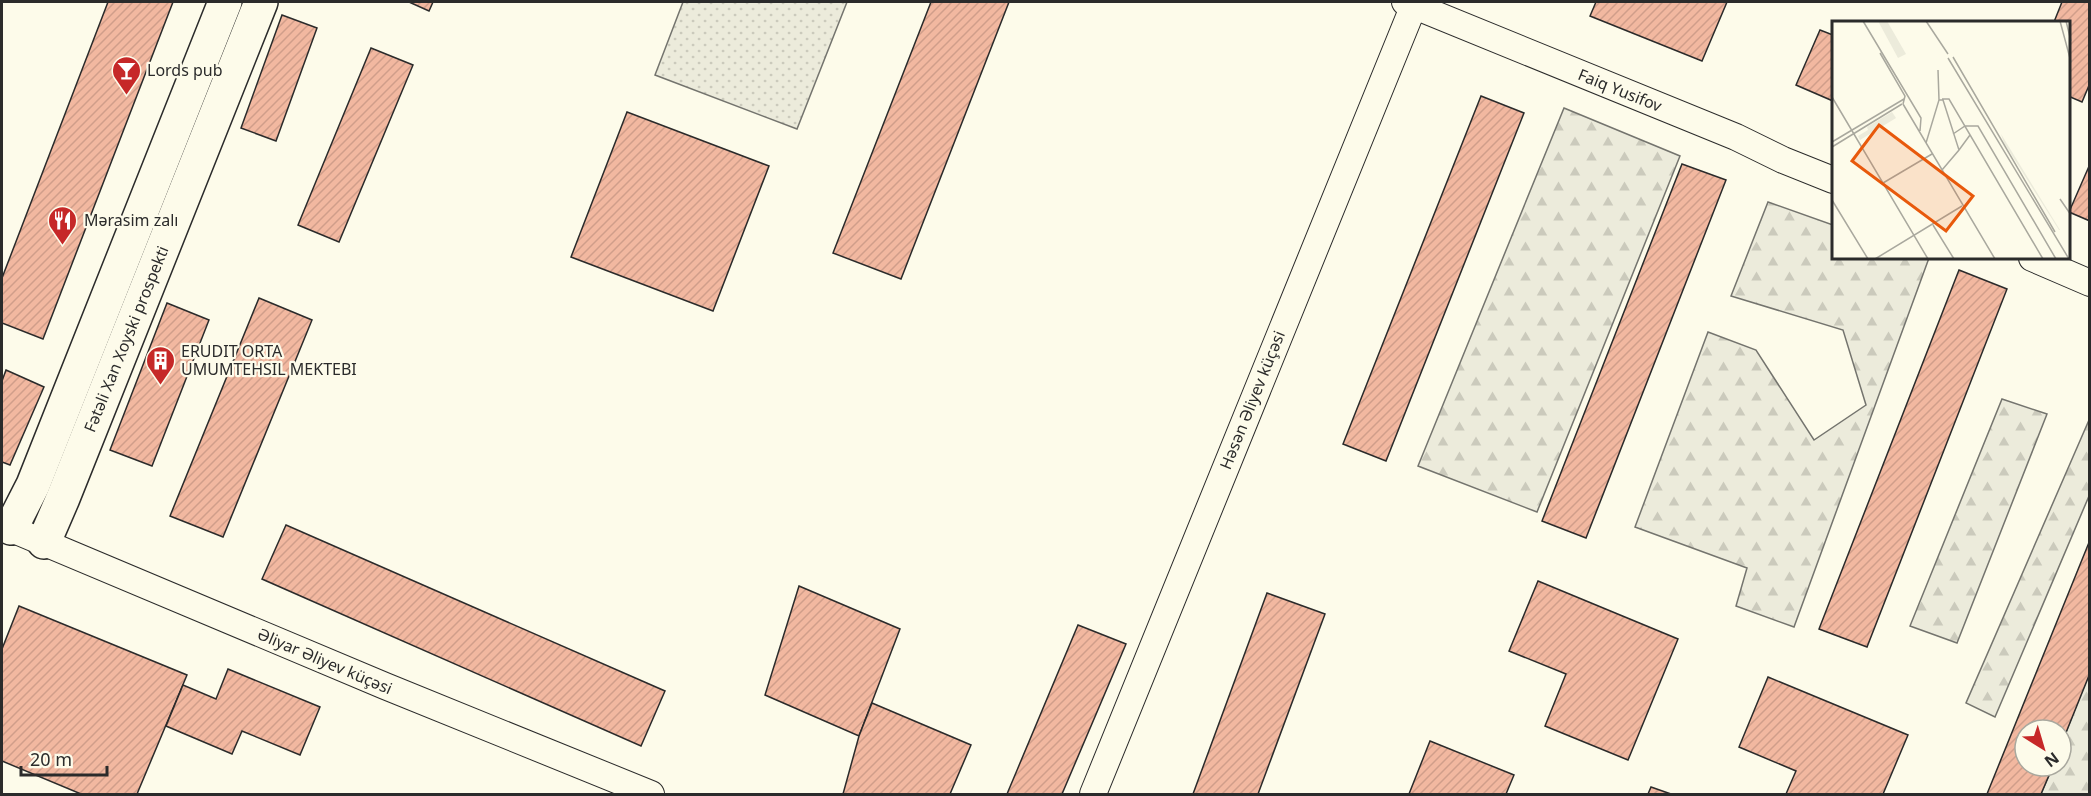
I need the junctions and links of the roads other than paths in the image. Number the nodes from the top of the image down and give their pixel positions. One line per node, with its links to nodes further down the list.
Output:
1 (225, 2): 7 (main road, Fətəli Xan Xoyski prospekti)
2 (261, 2): 8 (main road, Fətəli Xan Xoyski prospekti)
3 (1409, 3): 4 (street, Faiq Yusifov); 10 (street, Həsən Əliyev küçəsi)
4 (1832, 180)
5 (2037, 260): 6 (street)
6 (2090, 283)
7 (6, 526): 8 (street, Əliyar Əliyev küçəsi)
8 (44, 542): 9 (street, Əliyar Əliyev küçəsi)
9 (651, 795)
10 (1093, 795)

